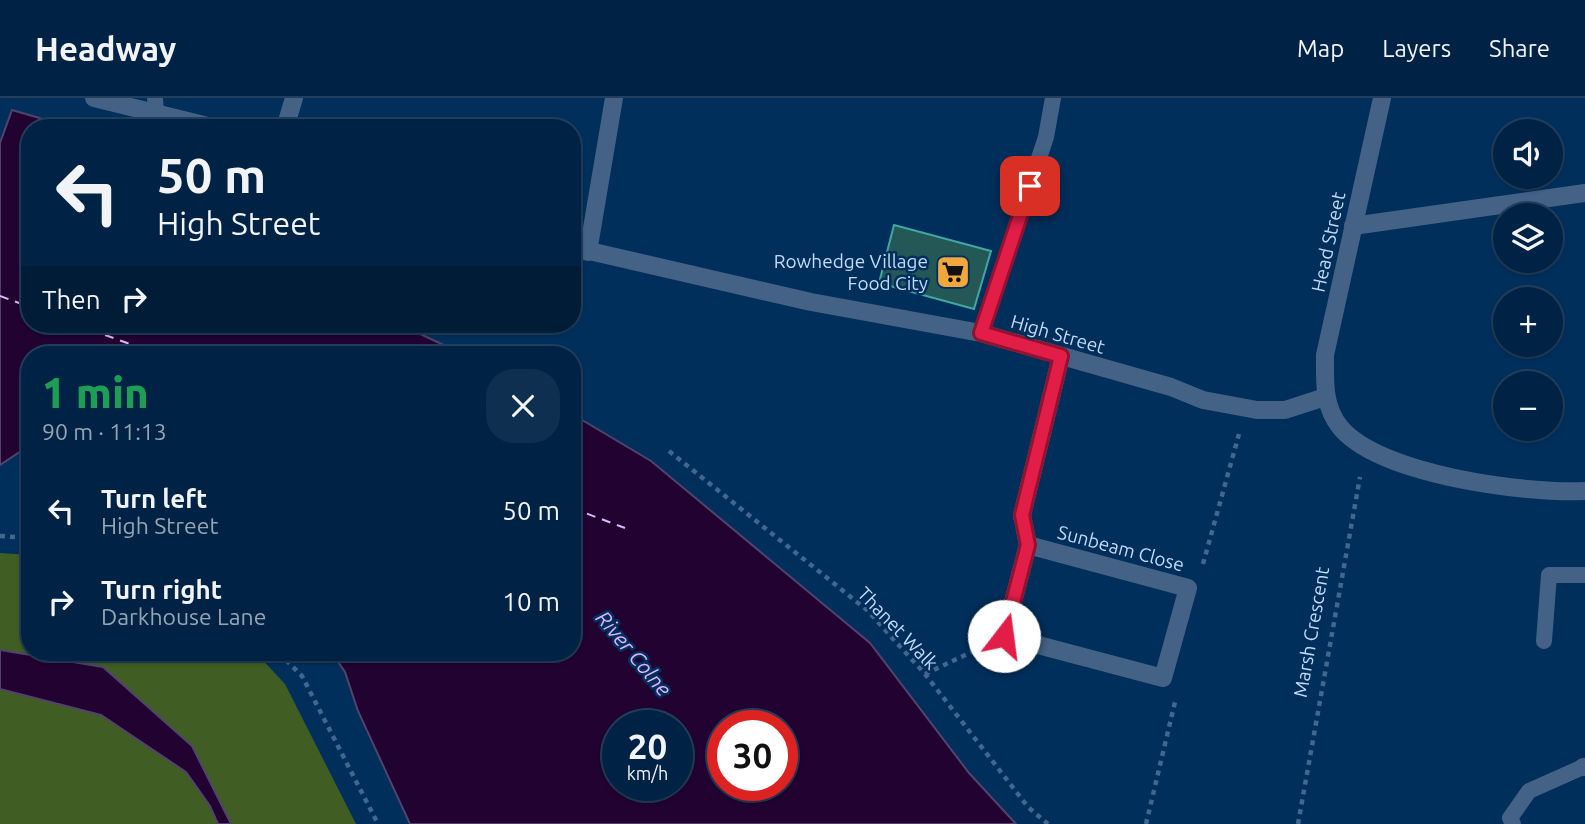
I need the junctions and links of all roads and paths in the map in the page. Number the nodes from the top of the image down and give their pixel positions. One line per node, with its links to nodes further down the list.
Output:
1 (94, 98): 6 (street)
2 (294, 98): 8 (street)
3 (614, 98): 11 (street)
4 (1053, 98): 13 (lane)
5 (1382, 98): 10 (street, Head Street)
6 (155, 106): 7 (street)
7 (191, 119)
8 (288, 119)
9 (1585, 193): 10 (street)
10 (1353, 226): 15 (street, Head Street)
11 (581, 245)
12 (581, 249): 13 (street, High Street)
13 (981, 333): 14 (street, High Street)
14 (1061, 356): 16 (street, High Street); 22 (street, Sunbeam Close)
15 (1325, 397): 16 (street, High Street); 17 (street)
16 (1246, 408): 24 (path)
17 (1365, 448): 19 (street); 34 (path, Marsh Crescent)
18 (669, 451): 28 (path, Thanet Walk)
19 (1585, 491)
20 (0, 536): 21 (path)
21 (21, 537)
22 (1028, 545): 24 (street, Sunbeam Close); 25 (street, Sunbeam Close)
23 (1585, 575): 26 (lane)
24 (1188, 588): 29 (street, Sunbeam Close)
25 (1004, 636): 28 (path); 29 (street)
26 (1544, 641)
27 (287, 661): 31 (path)
28 (925, 674): 32 (path, Thanet Walk)
29 (1163, 678): 33 (path)
30 (1584, 767): 35 (lane)
31 (378, 824)
32 (1048, 824)
33 (1146, 824)
34 (1298, 824)
35 (1513, 824)

